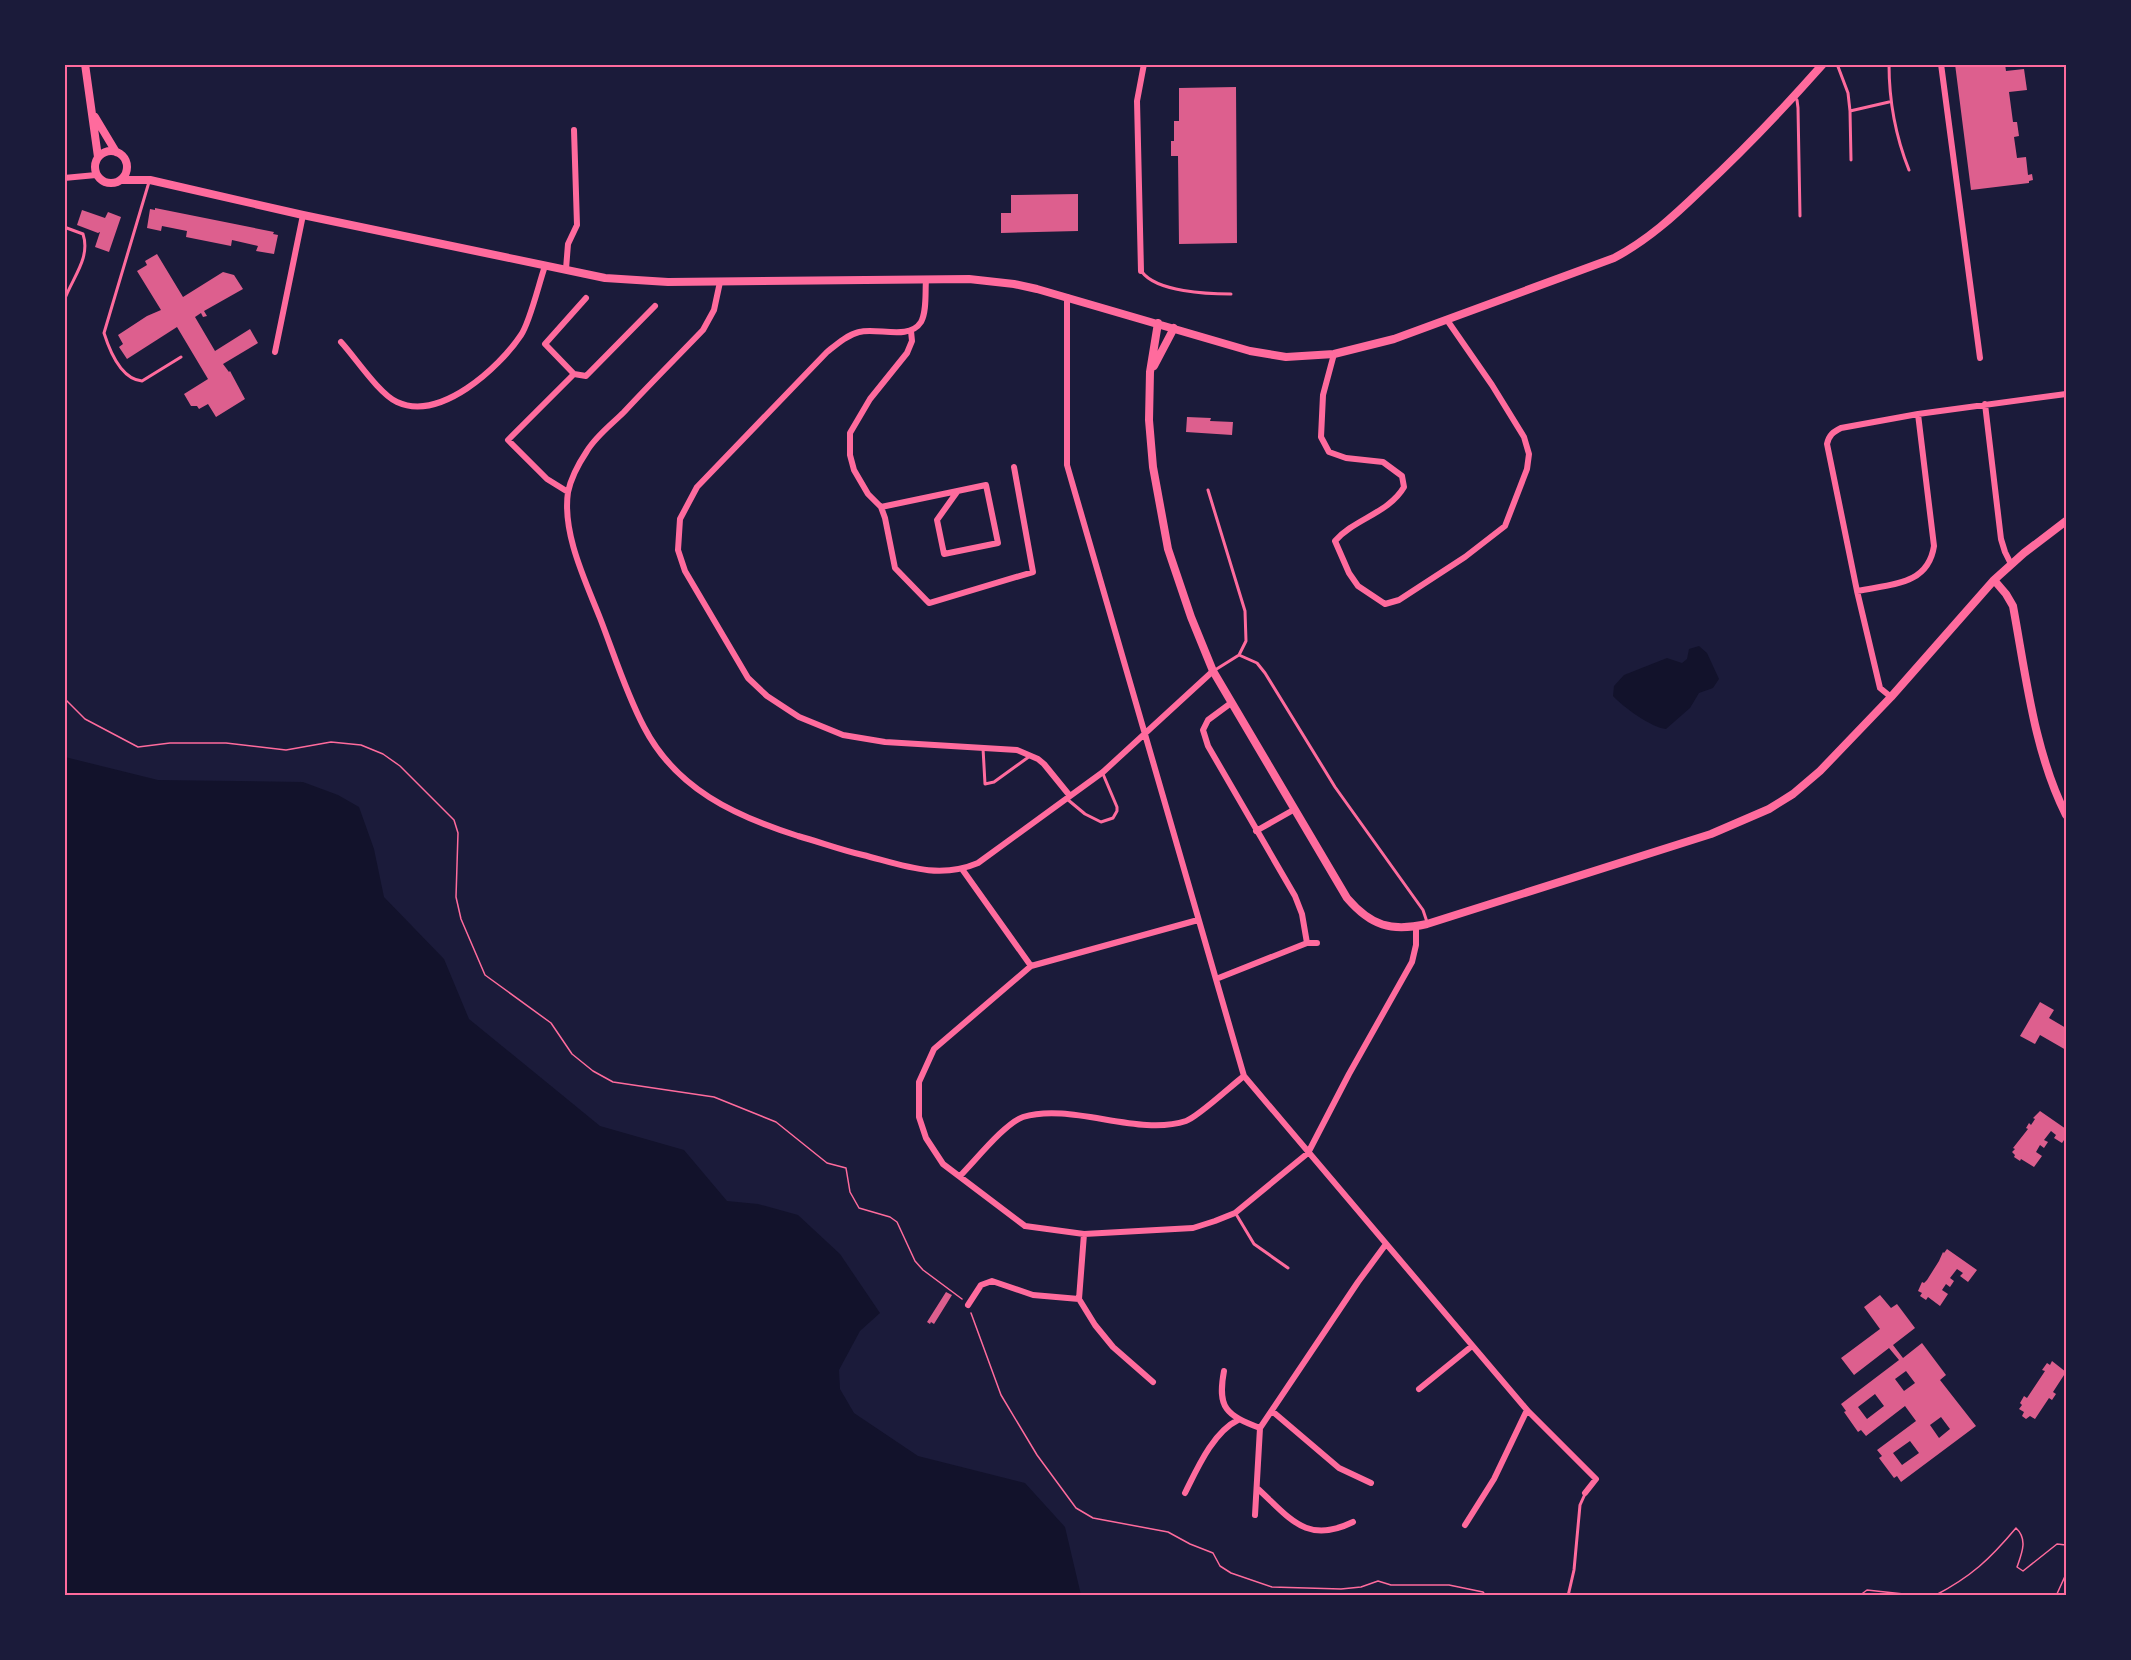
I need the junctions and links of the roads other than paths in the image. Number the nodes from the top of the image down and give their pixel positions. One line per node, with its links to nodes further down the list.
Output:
1 (85, 64): 10 (street)
2 (1144, 64): 26 (street)
3 (1823, 64): 7 (street)
4 (1838, 64): 9 (lane)
5 (1889, 64): 8 (lane)
6 (1941, 64): 42 (street)
7 (1794, 97): 22 (lane); 34 (street)
8 (1890, 101): 9 (lane); 16 (lane)
9 (1850, 111): 14 (lane)
10 (92, 113): 12 (street); 13 (street)
11 (574, 130): 25 (street)
12 (116, 152): 13 (street); 15 (street)
13 (98, 157): 17 (street)
14 (1851, 160)
15 (127, 169): 19 (street); 20 (street)
16 (1909, 171)
17 (96, 175): 18 (street); 19 (street)
18 (64, 178)
19 (121, 180): 20 (street)
20 (150, 180): 21 (street); 41 (lane)
21 (303, 215): 24 (street); 39 (street)
22 (1800, 216)
23 (64, 226): 32 (lane)
24 (545, 266): 25 (street); 38 (street)
25 (566, 269): 28 (street)
26 (1141, 271): 29 (lane)
27 (926, 280): 28 (street); 30 (street); 37 (street)
28 (720, 282): 50 (street)
29 (1232, 294)
30 (1068, 297): 35 (street); 61 (street)
31 (586, 298): 44 (street)
32 (64, 301)
33 (656, 306): 44 (street)
34 (1447, 320): 40 (street); 40 (street)
35 (1158, 323): 36 (street); 43 (street)
36 (1174, 328): 40 (street); 43 (street)
37 (911, 331): 52 (street); 62 (street)
38 (341, 342)
39 (274, 352)
40 (1334, 354)
41 (181, 357)
42 (1980, 358)
43 (1150, 372): 58 (street)
44 (574, 374): 50 (street)
45 (2067, 394): 46 (street)
46 (1985, 404): 47 (street); 54 (street)
47 (1918, 414): 56 (street); 56 (street)
48 (1014, 467): 52 (street)
49 (1208, 490): 57 (lane)
50 (568, 492): 69 (street)
51 (957, 492): 51 (street); 52 (street)
52 (881, 507)
53 (2067, 521): 54 (street)
54 (2011, 564): 55 (street)
55 (1994, 580): 59 (street); 67 (street)
56 (1857, 591): 59 (street)
57 (1239, 655): 58 (lane); 71 (lane)
58 (1213, 671): 60 (street); 61 (street)
59 (1891, 697): 71 (street)
60 (1231, 703): 66 (street); 68 (street)
61 (1144, 735): 64 (street); 70 (street)
62 (983, 748): 63 (street); 63 (lane)
63 (1031, 755): 65 (street)
64 (1103, 772): 65 (street); 65 (lane)
65 (1069, 797): 69 (street)
66 (1295, 809): 68 (street); 72 (street)
67 (2067, 815)
68 (1256, 831): 73 (street)
69 (962, 869): 75 (street)
70 (1198, 920): 75 (street); 76 (street)
71 (1427, 924): 72 (street)
72 (1416, 927): 78 (street)
73 (1307, 943): 74 (street); 76 (street)
74 (1317, 943)
75 (1031, 966): 79 (street)
76 (1216, 979): 77 (street)
77 (1244, 1076): 78 (street); 79 (street)
78 (1308, 1153): 80 (street); 82 (street)
79 (960, 1176): 81 (street)
80 (1235, 1213): 81 (street); 83 (lane)
81 (1084, 1234): 84 (street)
82 (1386, 1244): 86 (street); 91 (street)
83 (1288, 1268)
84 (1079, 1299): 85 (street); 88 (street)
85 (968, 1305)
86 (1472, 1346): 89 (street); 90 (street)
87 (1224, 1371): 92 (street)
88 (1153, 1382)
89 (1419, 1389)
90 (1527, 1410): 97 (street); 100 (street)
91 (1272, 1411): 93 (street); 94 (street)
92 (1238, 1420): 93 (street); 96 (street)
93 (1260, 1428): 95 (street)
94 (1371, 1483)
95 (1257, 1488): 98 (street); 99 (street)
96 (1185, 1493)
97 (1585, 1493): 101 (lane)
98 (1255, 1515)
99 (1353, 1522)
100 (1465, 1525)
101 (1568, 1596)

